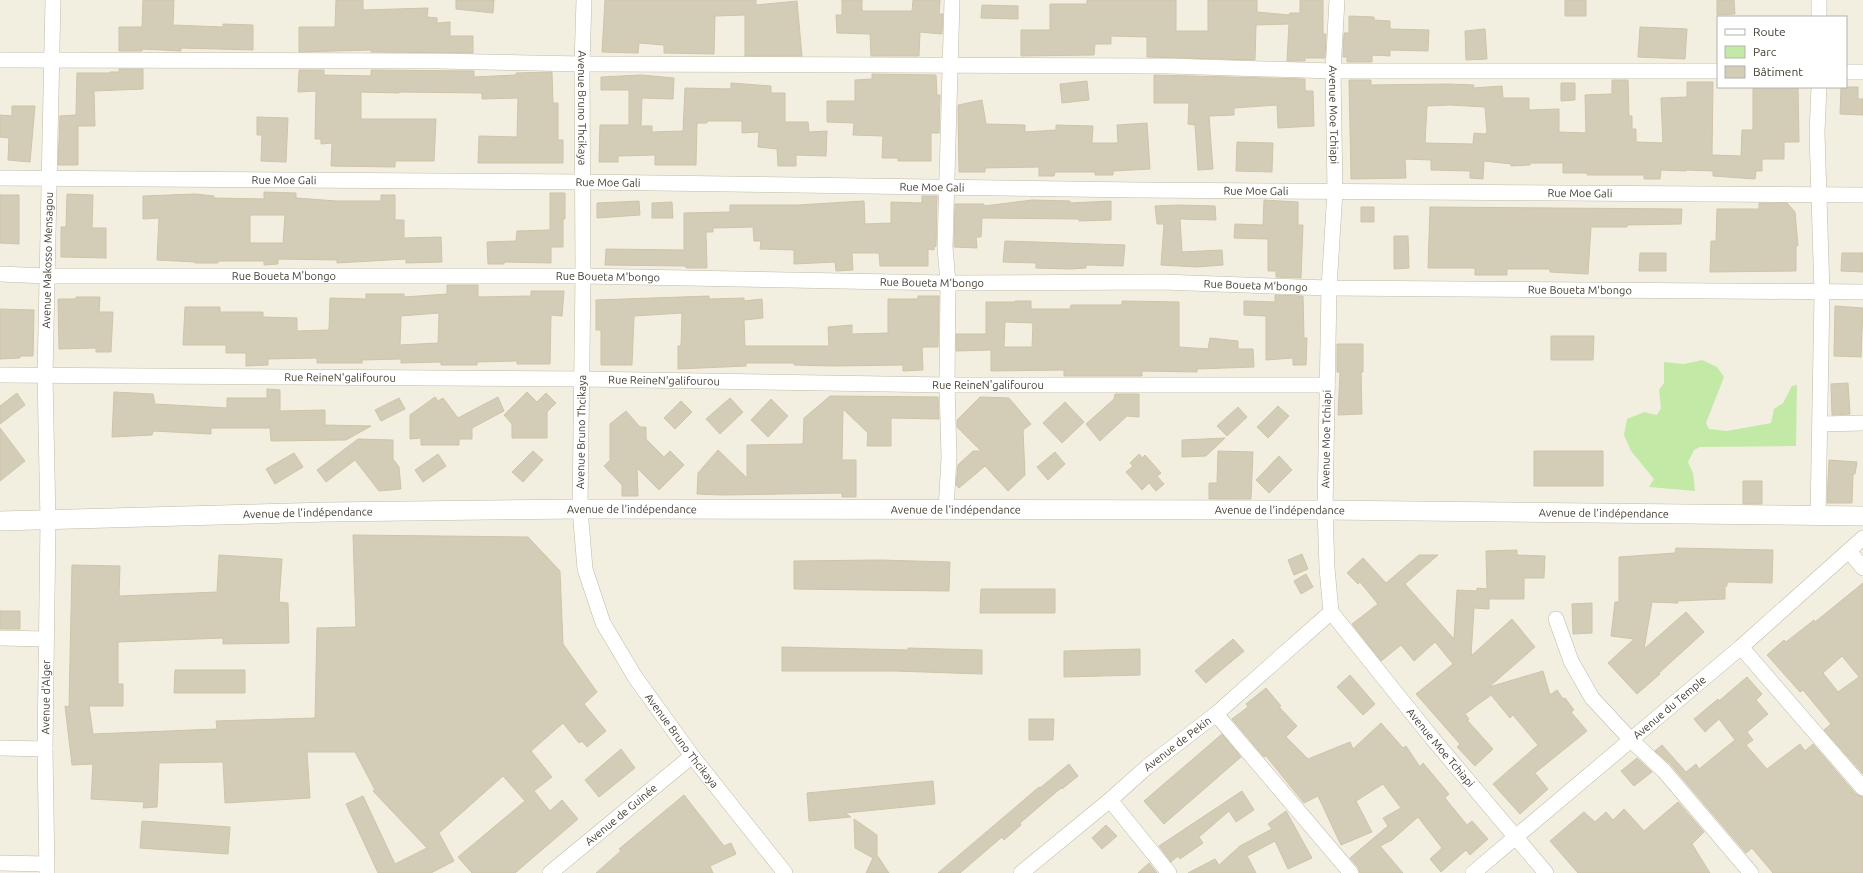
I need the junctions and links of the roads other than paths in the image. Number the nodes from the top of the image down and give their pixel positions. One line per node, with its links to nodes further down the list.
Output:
1 (53, 0): 8 (street, Avenue Makosso Mensagou)
2 (584, 0): 9 (street, Avenue Bruno Thcikaya)
3 (952, 0): 10 (street)
4 (1337, 0): 11 (street, Avenue Moe Tchiapi)
5 (1819, 0): 6 (street)
6 (1819, 16)
7 (0, 60): 8 (street)
8 (51, 61): 9 (street); 17 (street, Avenue Makosso Mensagou)
9 (582, 64): 10 (street); 18 (street, Avenue Bruno Thcikaya)
10 (950, 66): 11 (street); 19 (street)
11 (1333, 71): 12 (street); 20 (street, Avenue Moe Tchiapi)
12 (1717, 71)
13 (1847, 72): 14 (street)
14 (1863, 72)
15 (1819, 88): 21 (street)
16 (0, 178): 17 (street, Rue Moe Gali)
17 (49, 179): 18 (street, Rue Moe Gali); 24 (street, Avenue Makosso Mensagou)
18 (583, 182): 19 (street, Rue Moe Gali); 25 (street, Avenue Bruno Thcikaya)
19 (947, 187): 20 (street, Rue Moe Gali); 26 (street)
20 (1335, 191): 21 (street, Rue Moe Gali); 27 (street, Avenue Moe Tchiapi)
21 (1820, 196): 22 (street, Rue Moe Gali); 29 (street)
22 (1863, 196)
23 (0, 274): 24 (street, Rue Boueta M'bongo)
24 (47, 276): 25 (street, Rue Boueta M'bongo); 31 (street, Avenue Makosso Mensagou)
25 (583, 276): 26 (street, Rue Boueta M'bongo); 32 (street, Avenue Bruno Thcikaya)
26 (948, 283): 27 (street, Rue Boueta M'bongo); 33 (street)
27 (1329, 288): 29 (street, Rue Boueta M'bongo); 34 (street, Avenue Moe Tchiapi)
28 (1863, 292): 29 (street, Rue Boueta M'bongo)
29 (1822, 293): 35 (street)
30 (0, 375): 31 (street, Rue ReineN'galifourou)
31 (45, 376): 32 (street, Rue ReineN'galifourou); 42 (street, Avenue Makosso Mensagou)
32 (582, 380): 33 (street, Rue ReineN'galifourou); 37 (street, Avenue Bruno Thcikaya)
33 (947, 385): 34 (street, Rue ReineN'galifourou); 38 (street)
34 (1327, 385): 39 (street, Avenue Moe Tchiapi)
35 (1821, 424): 36 (street); 41 (street)
36 (1863, 424)
37 (580, 509): 38 (street, Avenue de l'indépendance); 42 (street, Avenue de l'indépendance); 56 (street, Avenue Bruno Thcikaya)
38 (946, 510): 39 (street, Avenue de l'indépendance)
39 (1325, 510): 41 (street, Avenue de l'indépendance); 47 (street, Avenue Moe Tchiapi)
40 (1863, 516): 41 (street, Avenue de l'indépendance)
41 (1818, 517)
42 (48, 520): 43 (street); 50 (street, Avenue d'Alger)
43 (0, 521)
44 (1863, 538): 45 (street, Avenue du Temple)
45 (1849, 551): 46 (street); 51 (street, Avenue du Temple)
46 (1863, 568)
47 (1331, 612): 52 (street, Avenue de Pekin); 59 (street, Avenue Moe Tchiapi)
48 (1556, 619): 53 (street)
49 (0, 638): 50 (street)
50 (46, 639): 55 (street, Avenue d'Alger)
51 (1741, 647): 53 (street, Avenue du Temple); 57 (street)
52 (1216, 714): 58 (street, Avenue de Pekin); 66 (street)
53 (1631, 740): 59 (street, Avenue du Temple); 69 (street)
54 (0, 748): 55 (street)
55 (45, 749): 61 (street, Avenue d'Alger)
56 (692, 756): 62 (street, Avenue de Guinée); 63 (street, Avenue Bruno Thcikaya)
57 (1863, 788)
58 (1110, 800): 64 (street, Avenue de Pekin); 65 (street)
59 (1515, 839): 67 (street, Avenue du Temple); 68 (street, Avenue Moe Tchiapi)
60 (0, 863): 61 (street)
61 (46, 869)
62 (550, 873)
63 (784, 873)
64 (1021, 873)
65 (1169, 873)
66 (1351, 873)
67 (1473, 873)
68 (1546, 873)
69 (1750, 873)

